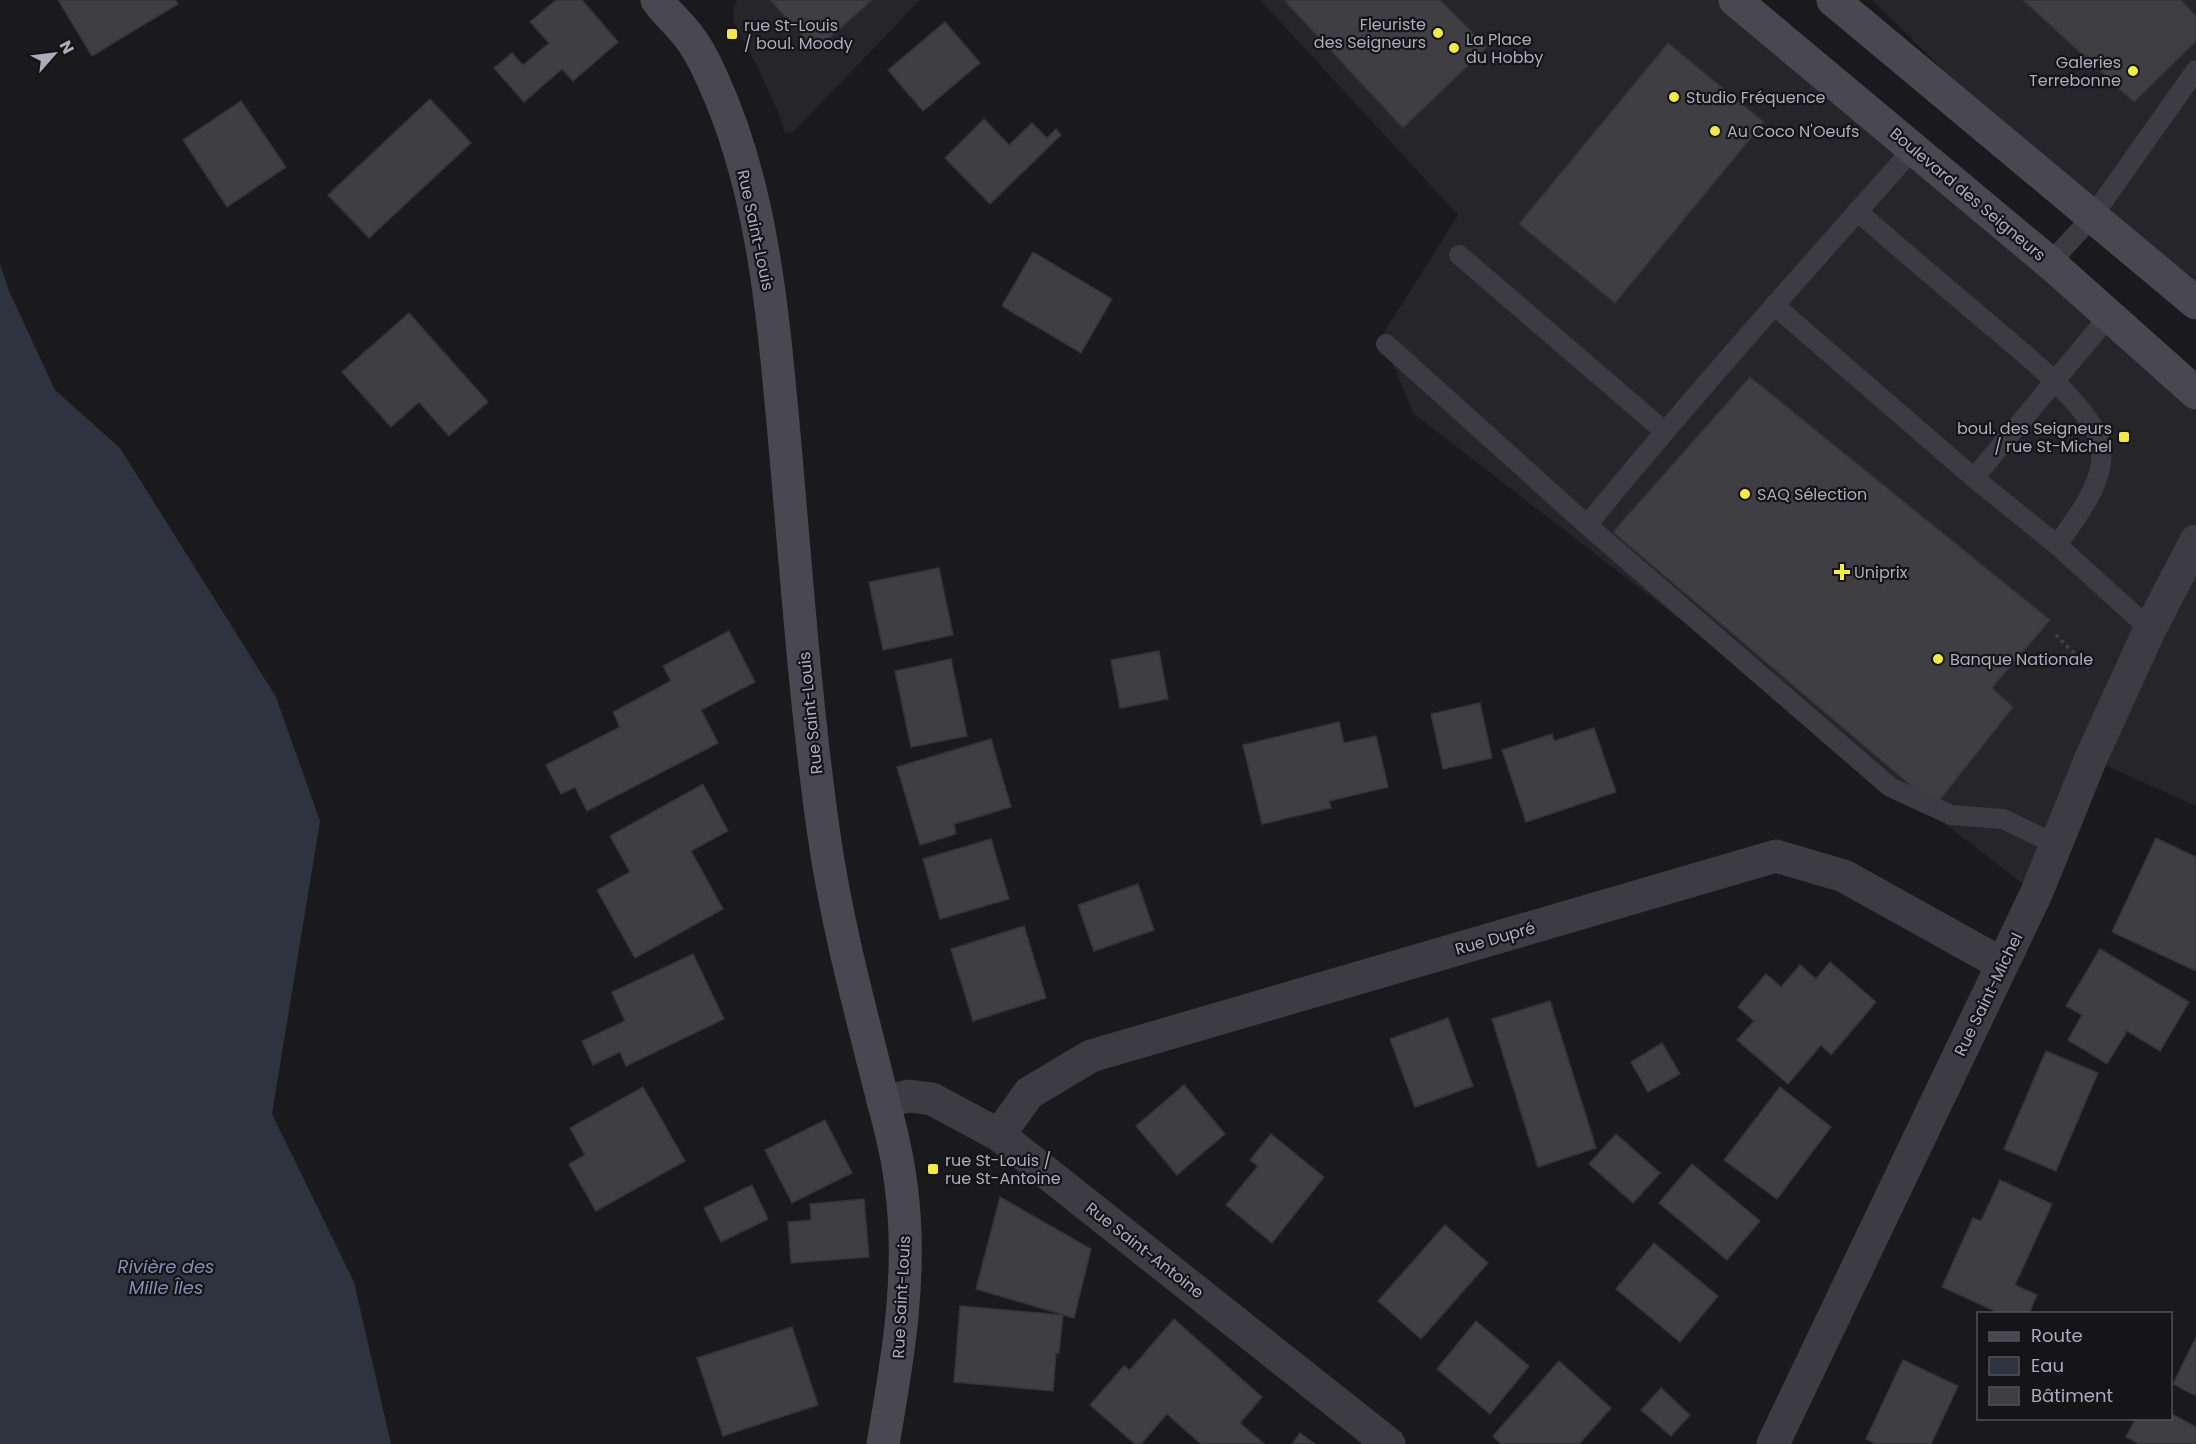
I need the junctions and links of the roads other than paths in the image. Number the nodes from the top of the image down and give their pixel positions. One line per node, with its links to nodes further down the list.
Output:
1 (656, 0): 24 (main road, Rue Saint-Louis)
2 (1736, 0): 5 (main road, Boulevard des Seigneurs)
3 (1833, 0): 7 (main road)
4 (2196, 70): 7 (lane)
5 (1913, 149): 6 (lane); 9 (main road, Boulevard des Seigneurs)
6 (1857, 211): 11 (lane); 14 (lane)
7 (2092, 217): 9 (lane); 10 (main road)
8 (1459, 255): 16 (lane)
9 (2050, 263): 12 (main road, Boulevard des Seigneurs)
10 (2196, 303)
11 (1774, 305): 16 (lane); 17 (lane)
12 (2109, 316): 14 (lane); 15 (main road, Boulevard des Seigneurs)
13 (1386, 344): 18 (lane)
14 (2055, 381): 17 (lane); 20 (lane)
15 (2196, 393)
16 (1664, 431): 18 (lane)
17 (1974, 478): 20 (lane)
18 (1587, 525): 22 (lane)
19 (2196, 541): 21 (street, Rue Saint-Michel)
20 (2057, 545): 21 (lane)
21 (2150, 629): 22 (street, Rue Saint-Michel)
22 (2055, 844): 23 (street, Rue Saint-Michel)
23 (2002, 964): 25 (street, Rue Dupré); 28 (street, Rue Saint-Michel)
24 (883, 1102): 25 (street, Rue Saint-Antoine); 26 (main road, Rue Saint-Louis)
25 (999, 1135): 27 (street, Rue Saint-Antoine)
26 (883, 1444)
27 (1389, 1444)
28 (1773, 1444)

